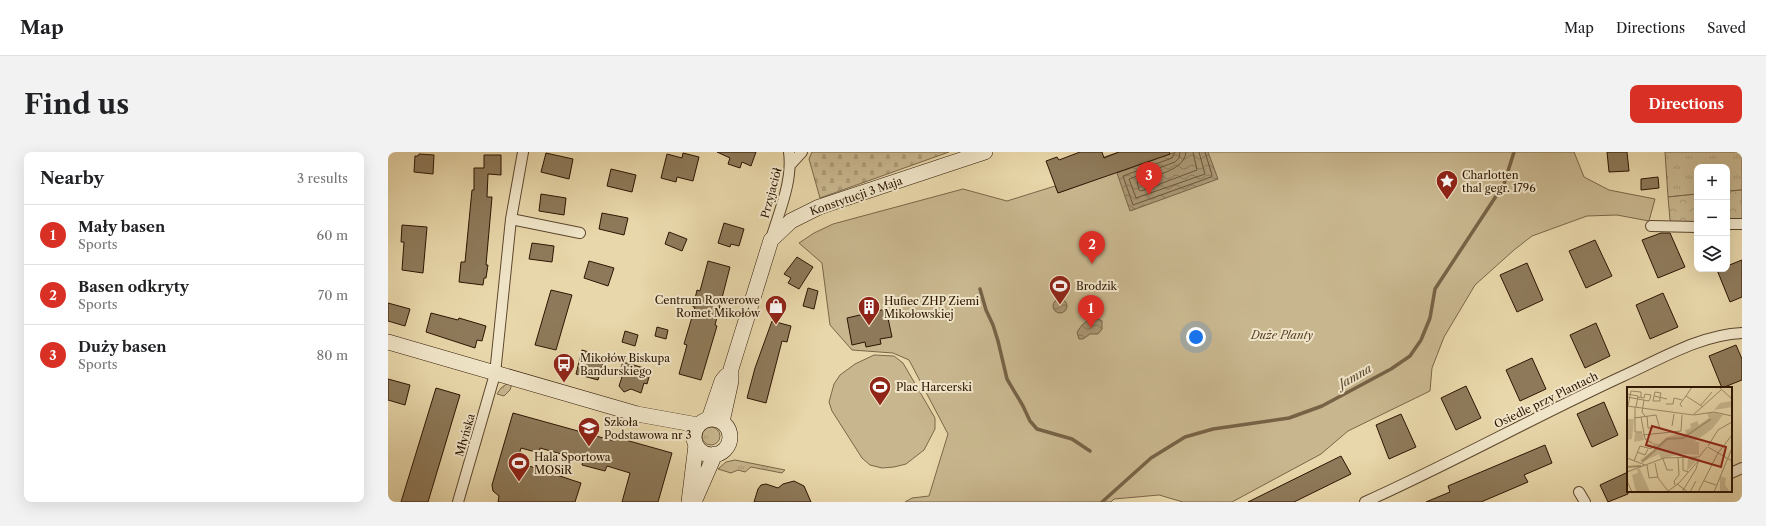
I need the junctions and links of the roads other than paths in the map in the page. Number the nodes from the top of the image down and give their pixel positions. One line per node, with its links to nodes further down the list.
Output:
1 (523, 152): 6 (street, Młyńska)
2 (789, 152): 5 (street, Przyjaciół)
3 (802, 152): 5 (street)
4 (985, 152): 12 (street, Konstytucji 3 Maja)
5 (791, 164): 12 (street, Przyjaciół)
6 (511, 219): 11 (street); 15 (street, Młyńska)
7 (1730, 224): 8 (street)
8 (1742, 224)
9 (1651, 226): 10 (street)
10 (1694, 227)
11 (580, 233)
12 (771, 240): 16 (street, Konstytucji 3 Maja)
13 (1742, 333): 24 (street, Osiedle przy Plantach)
14 (388, 342): 15 (street)
15 (495, 374): 16 (street); 21 (street, Młyńska)
16 (704, 430): 17 (street); 17 (street); 22 (street, Konstytucji 3 Maja)
17 (714, 454): 23 (street)
18 (1742, 468): 19 (street)
19 (1732, 473)
20 (1579, 492): 25 (street)
21 (458, 502)
22 (689, 502)
23 (694, 502)
24 (1365, 502)
25 (1585, 502)

